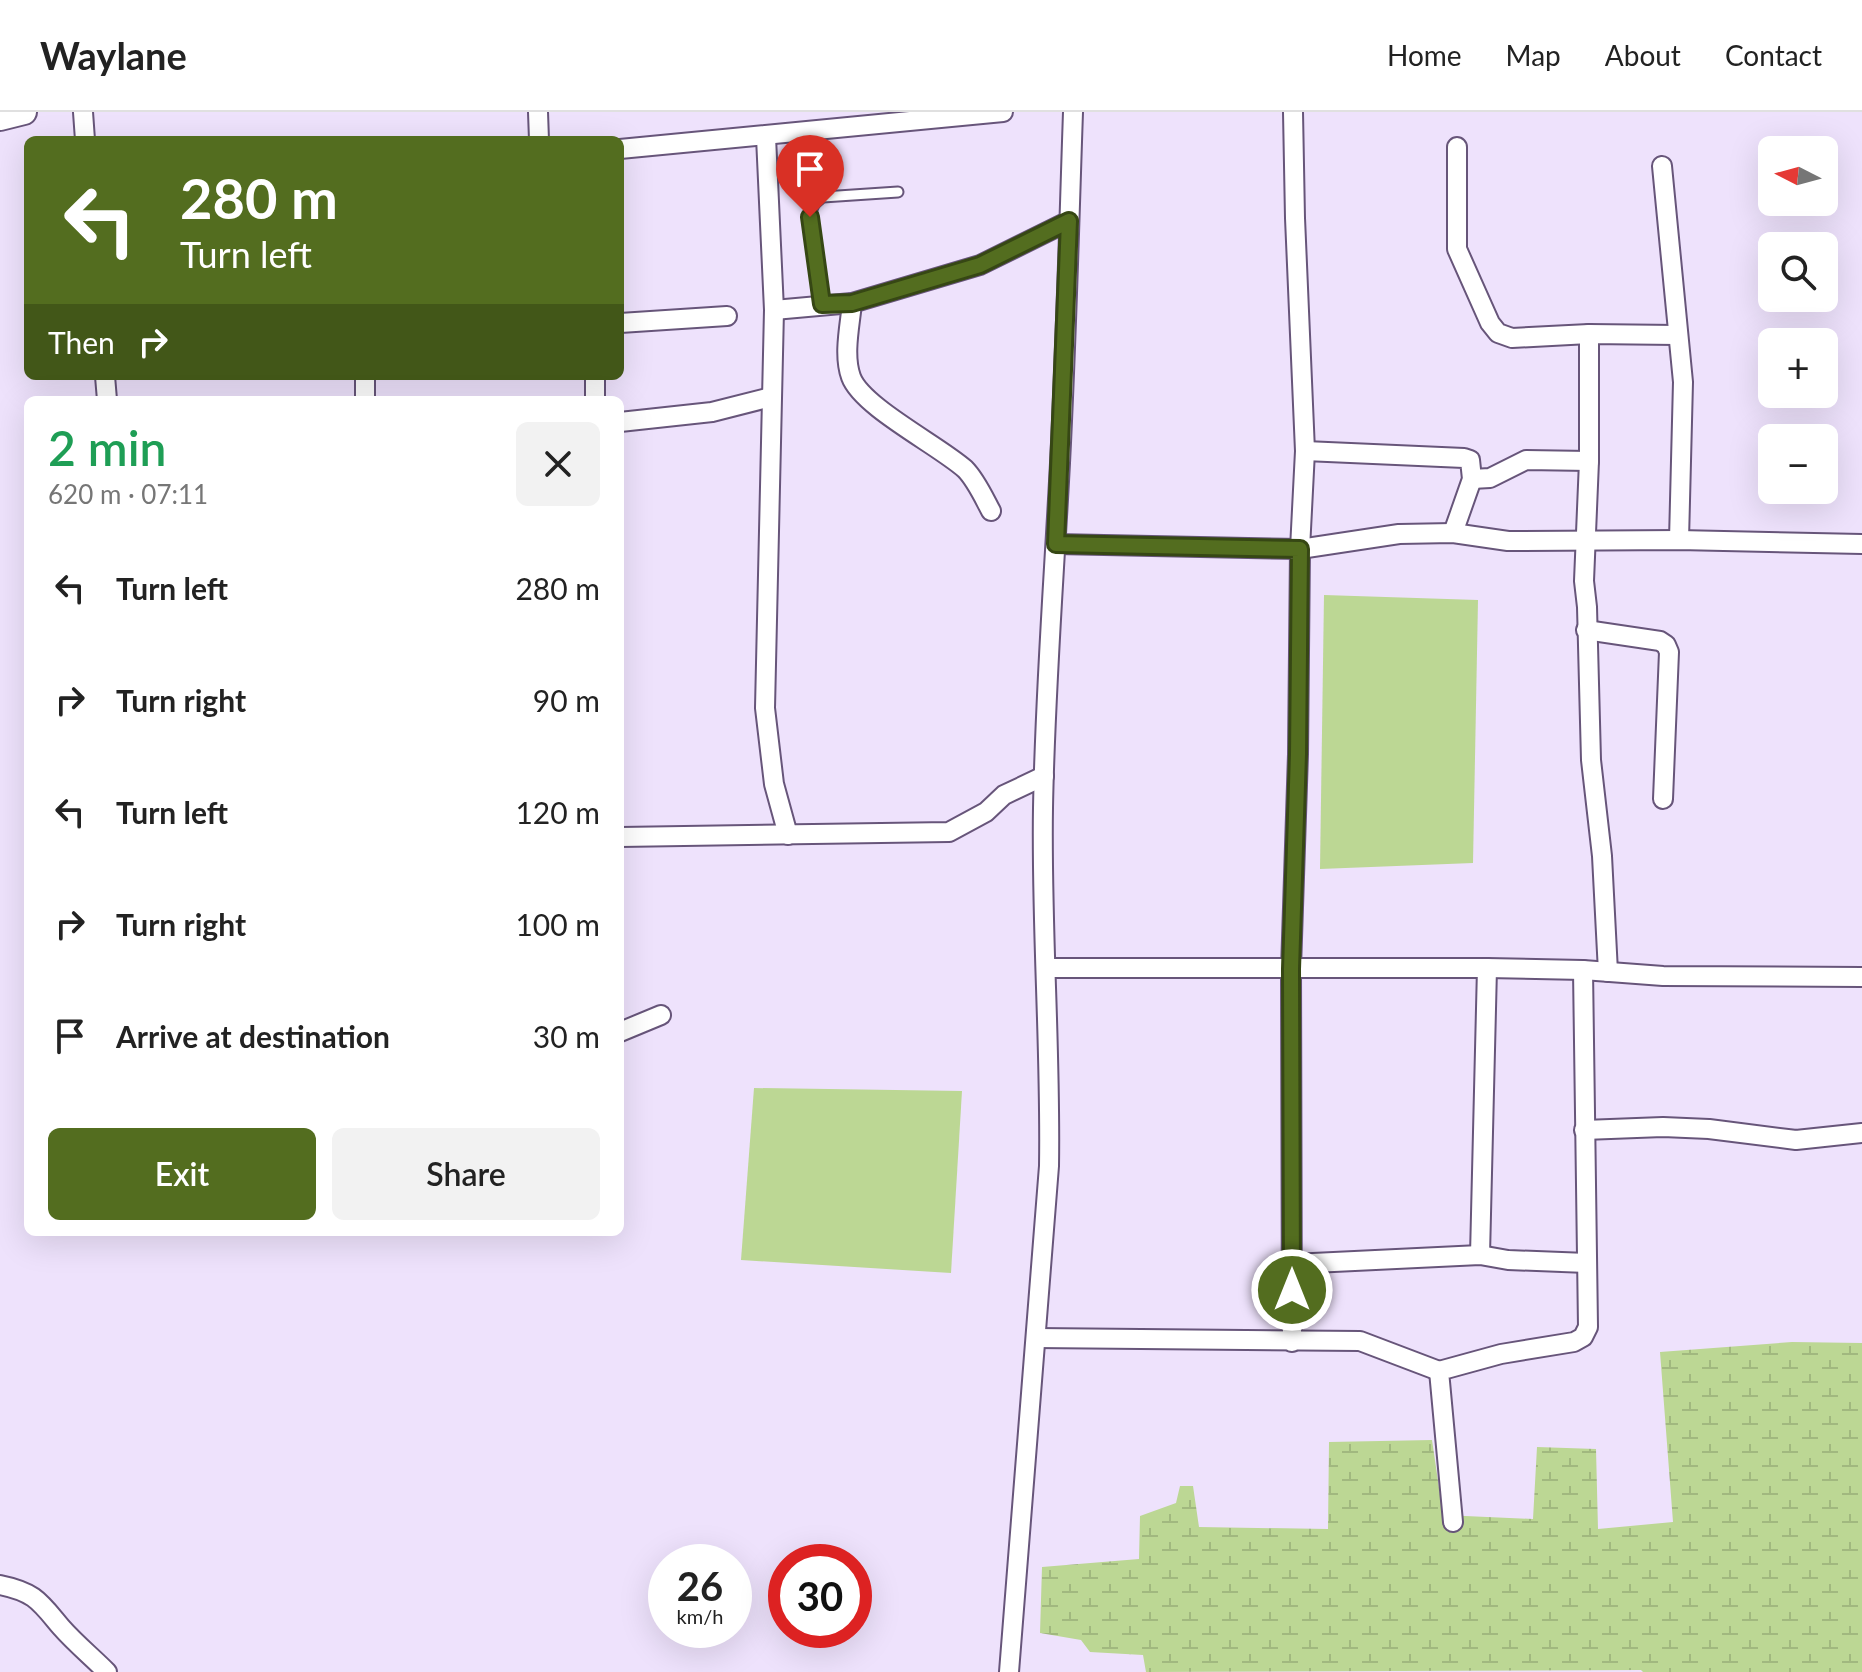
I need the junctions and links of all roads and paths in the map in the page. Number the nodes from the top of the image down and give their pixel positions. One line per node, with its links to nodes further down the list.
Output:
1 (24, 112): 7 (main road)
2 (83, 112): 9 (street)
3 (538, 112): 10 (street)
4 (1003, 112): 8 (street)
5 (1073, 112): 16 (street)
6 (1293, 112): 26 (street)
7 (0, 118)
8 (894, 118): 11 (street)
9 (85, 136)
10 (539, 136)
11 (766, 137): 13 (street); 19 (street)
12 (1457, 147): 22 (street)
13 (624, 149)
14 (1662, 166): 23 (street)
15 (898, 192): 18 (lane)
16 (1069, 221): 17 (street); 33 (street)
17 (852, 303): 18 (street); 29 (street)
18 (822, 304): 19 (street)
19 (774, 310): 24 (street)
20 (727, 316): 21 (street)
21 (624, 323)
22 (1589, 334): 23 (street); 27 (street)
23 (1677, 335): 32 (street)
24 (771, 397): 25 (street); 39 (street)
25 (624, 422)
26 (1305, 451): 28 (street); 35 (street)
27 (1589, 461): 28 (street); 31 (street)
28 (1472, 479): 30 (street)
29 (991, 511)
30 (1453, 533): 31 (street); 35 (street)
31 (1584, 540): 32 (street); 36 (street)
32 (1679, 540): 34 (street)
33 (1056, 544): 35 (street); 37 (street)
34 (1862, 544)
35 (1300, 549): 43 (street)
36 (1586, 630): 38 (street); 45 (street)
37 (1044, 776): 39 (street); 41 (street)
38 (1663, 799)
39 (788, 835): 40 (street)
40 (624, 837)
41 (1047, 968): 43 (street); 54 (street)
42 (1487, 968): 43 (street); 44 (street); 51 (street)
43 (1291, 969): 53 (street)
44 (1583, 970): 45 (street); 49 (street)
45 (1608, 972): 46 (street)
46 (1862, 977)
47 (661, 1015): 48 (street)
48 (624, 1030)
49 (1584, 1130): 50 (street); 52 (street)
50 (1862, 1133)
51 (1480, 1255): 52 (street); 53 (street)
52 (1587, 1263): 56 (street)
53 (1292, 1264): 55 (street)
54 (1036, 1338): 55 (street); 60 (street)
55 (1292, 1342): 56 (street)
56 (1439, 1371): 57 (street)
57 (1453, 1522)
58 (0, 1585): 59 (street)
59 (107, 1672)
60 (1009, 1672)

